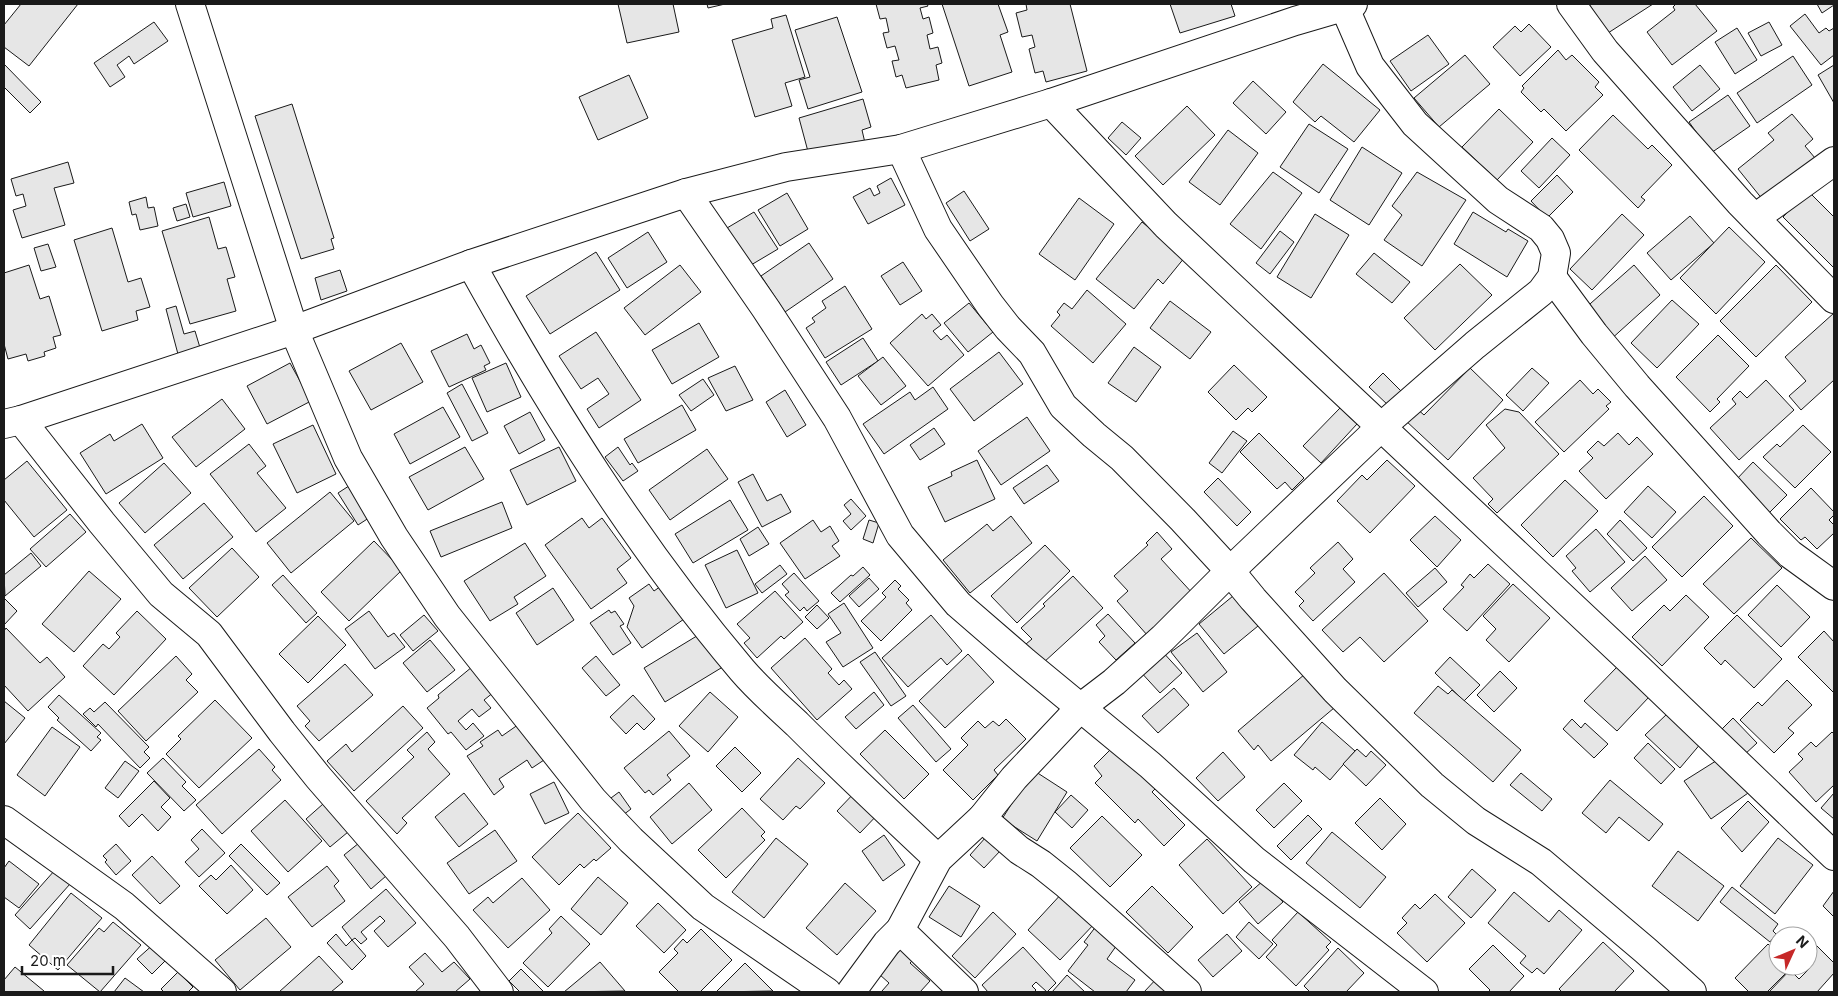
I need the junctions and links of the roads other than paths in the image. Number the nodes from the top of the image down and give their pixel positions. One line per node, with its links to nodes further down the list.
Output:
1 (190, 4): 13 (street)
2 (1571, 4): 9 (street)
3 (1349, 5): 4 (street); 11 (street)
4 (1293, 12): 5 (street)
5 (1051, 103): 6 (street); 15 (street)
6 (900, 148): 8 (street); 16 (street)
7 (1834, 161): 9 (street)
8 (686, 193): 10 (street); 18 (street)
9 (1755, 218): 12 (street)
10 (471, 264): 13 (street); 22 (street)
11 (1552, 277): 15 (street); 17 (street)
12 (1834, 299)
13 (294, 330): 14 (street); 26 (street)
14 (12, 422): 25 (street)
15 (1381, 427): 16 (street); 21 (street)
16 (1230, 571): 18 (street); 31 (street)
17 (1834, 586)
18 (1080, 708): 19 (street); 30 (street)
19 (982, 818): 22 (street); 29 (street)
20 (4, 820): 24 (street)
21 (1834, 856)
22 (938, 859): 23 (street)
23 (900, 930): 27 (street); 28 (street)
24 (222, 992)
25 (499, 992)
26 (827, 992)
27 (851, 992)
28 (964, 992)
29 (1187, 992)
30 (1424, 992)
31 (1692, 992)

